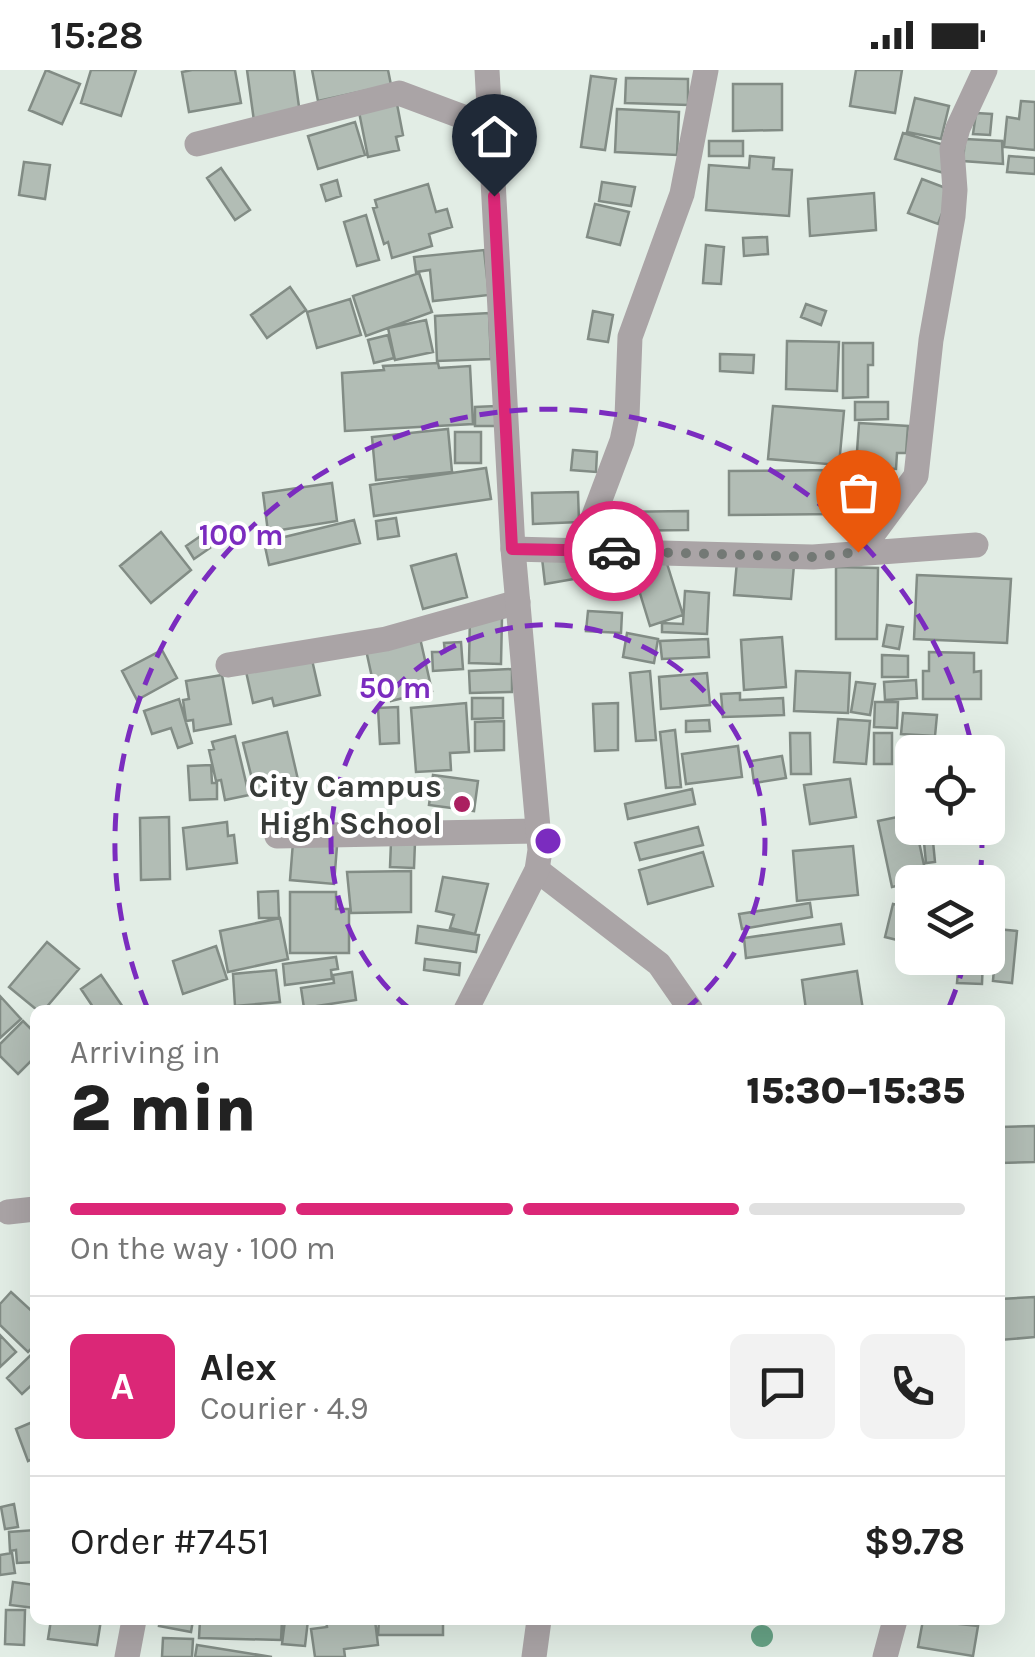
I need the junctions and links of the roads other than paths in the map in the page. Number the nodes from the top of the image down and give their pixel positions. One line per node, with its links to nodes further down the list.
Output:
1 (486, 70): 4 (street)
2 (706, 70): 8 (street)
3 (985, 70): 9 (street)
4 (490, 127): 5 (street); 7 (street)
5 (197, 144)
6 (976, 545): 9 (street)
7 (512, 549): 8 (street); 10 (street)
8 (581, 550): 9 (street)
9 (858, 552)
10 (518, 602): 11 (street); 12 (street)
11 (228, 665)
12 (538, 831): 13 (street); 14 (street)
13 (277, 836)
14 (537, 870): 15 (street); 16 (street)
15 (469, 1005)
16 (688, 1005)
17 (30, 1210): 18 (street)
18 (8, 1212)
19 (133, 1625): 22 (street)
20 (538, 1625): 23 (street)
21 (894, 1625): 24 (street)
22 (126, 1657)
23 (534, 1657)
24 (885, 1657)

